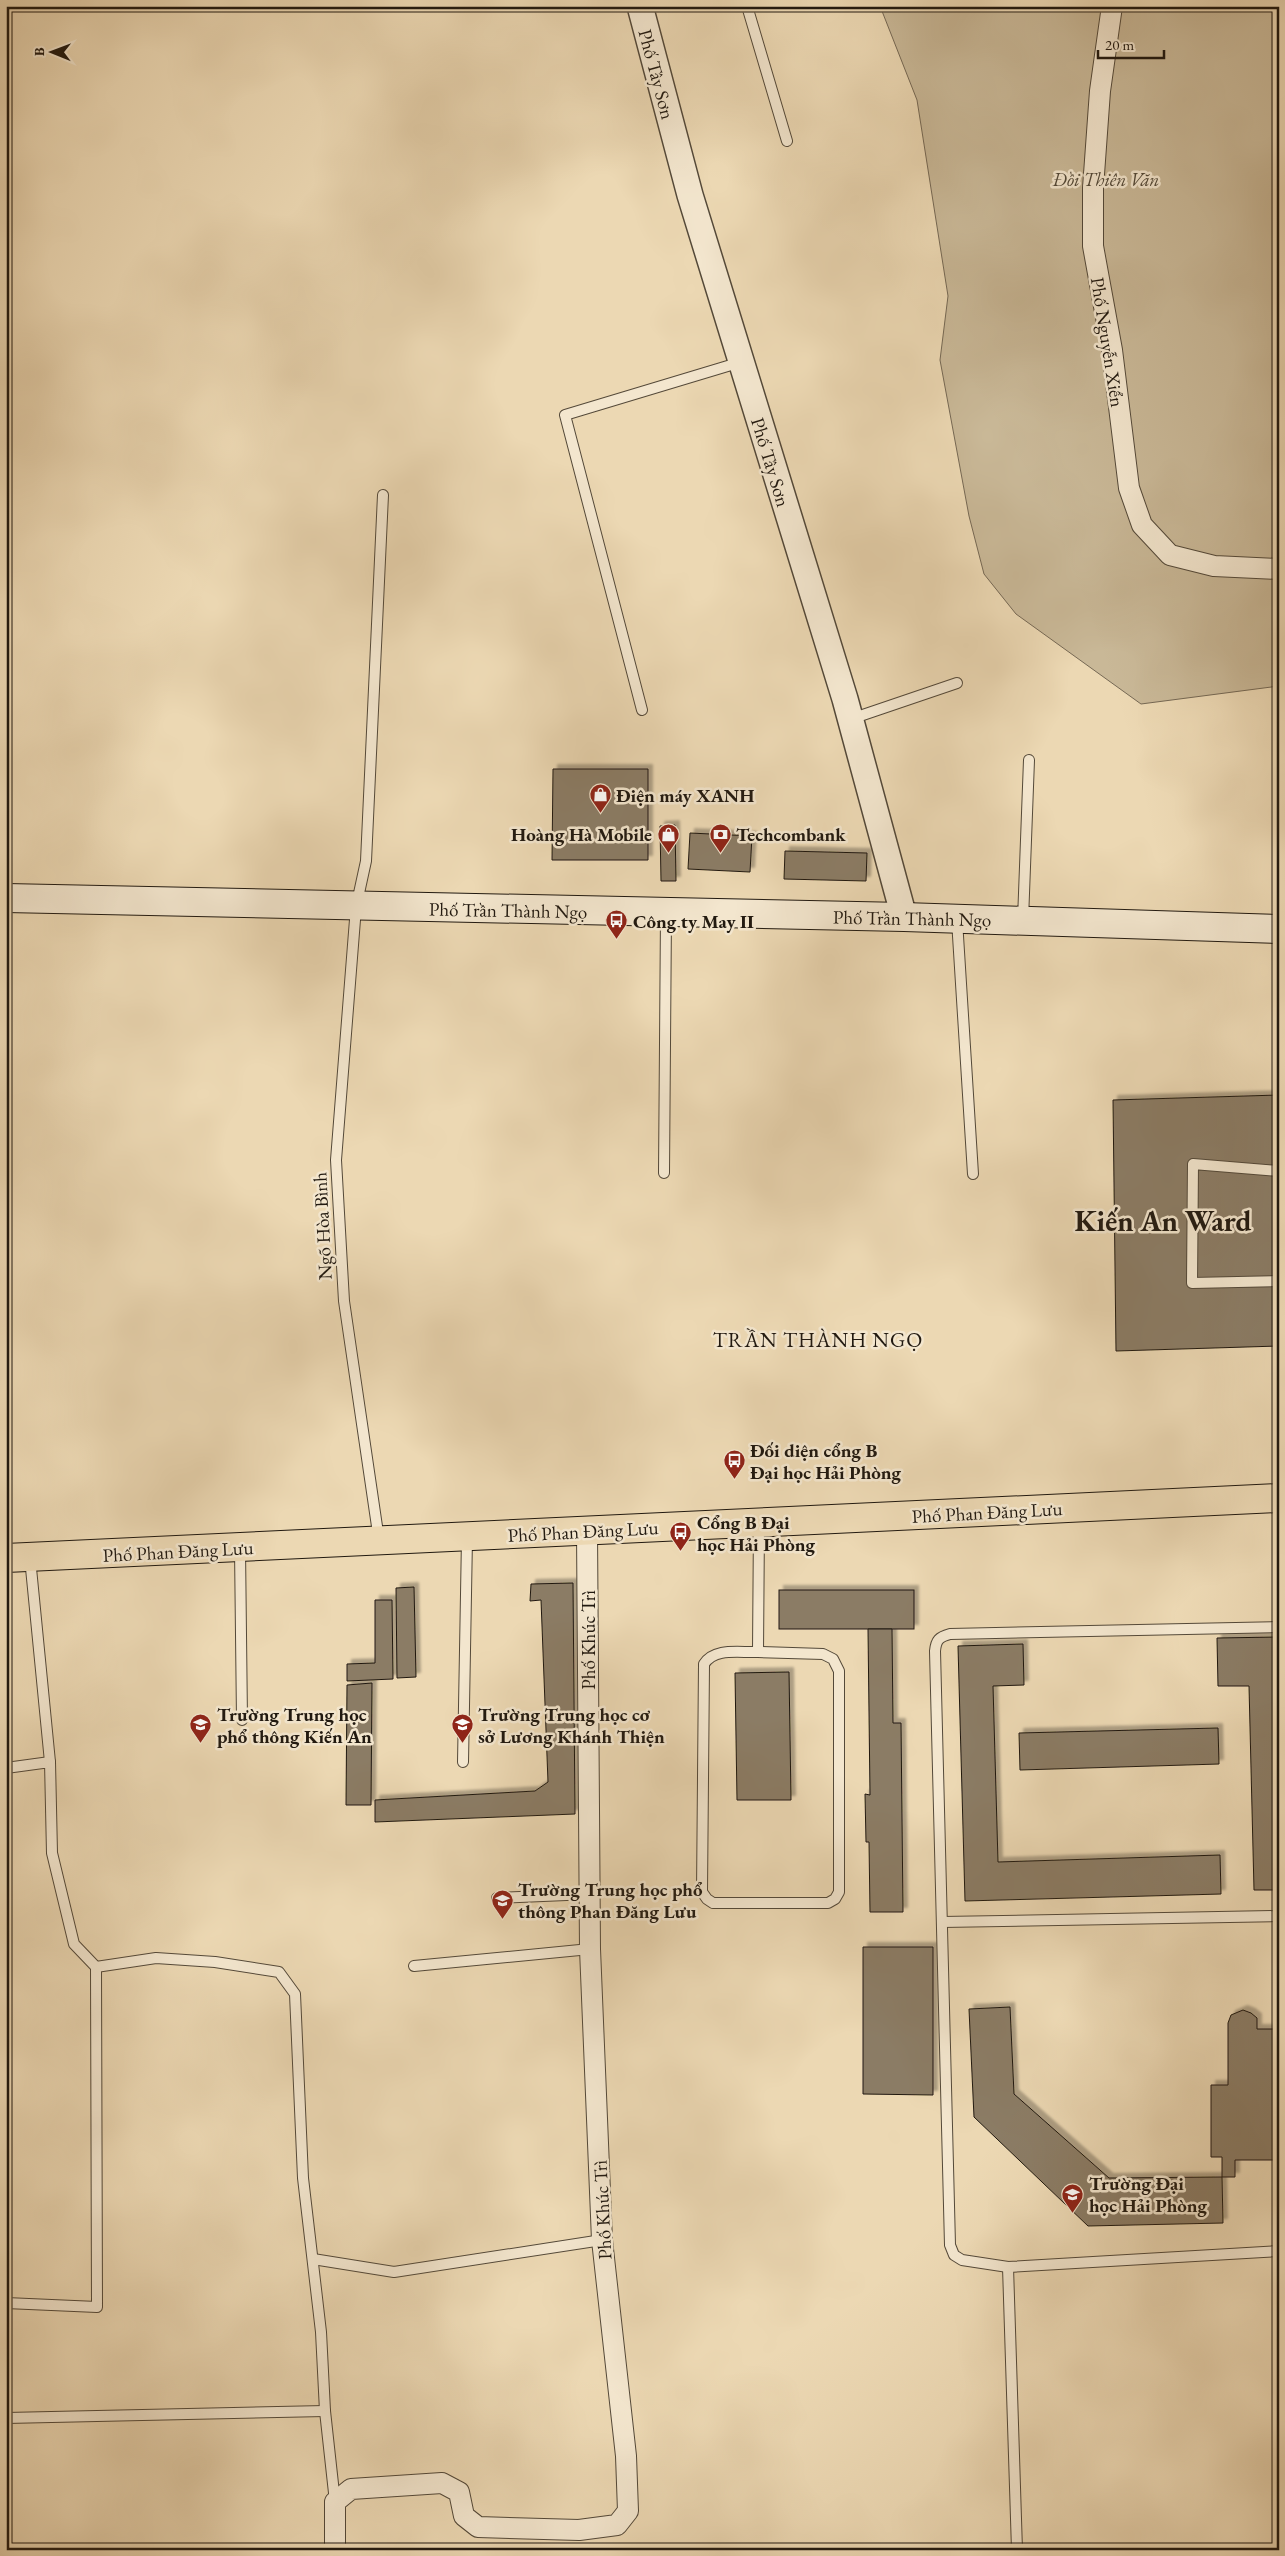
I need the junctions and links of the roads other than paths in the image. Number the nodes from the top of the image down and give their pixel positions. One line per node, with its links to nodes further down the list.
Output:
1 (640, 6): 5 (street, Phố Tây Sơn)
2 (747, 6): 4 (lane)
3 (1112, 6): 7 (street, Phố Nguyễn Xiển)
4 (787, 141)
5 (740, 362): 9 (lane); 10 (street, Phố Tây Sơn)
6 (383, 494): 13 (lane, Ngõ Hòa Bình)
7 (1279, 569)
8 (957, 683): 10 (lane)
9 (642, 710)
10 (851, 719): 15 (street, Phố Tây Sơn)
11 (1029, 760): 17 (lane)
12 (6, 898): 13 (main road, Phố Trần Thành Ngọ)
13 (356, 907): 14 (main road, Phố Trần Thành Ngọ); 27 (lane, Ngõ Hòa Bình)
14 (666, 914): 15 (main road, Phố Trần Thành Ngọ); 20 (lane)
15 (904, 918): 16 (main road, Phố Trần Thành Ngọ)
16 (957, 919): 17 (main road, Phố Trần Thành Ngọ); 21 (lane)
17 (1022, 921): 18 (main road, Phố Trần Thành Ngọ)
18 (1279, 928)
19 (1279, 1171): 22 (lane)
20 (664, 1173)
21 (973, 1174)
22 (1279, 1281)
23 (1279, 1498): 24 (main road, Phố Phan Đăng Lưu)
24 (759, 1522): 25 (main road, Phố Phan Đăng Lưu); 31 (lane)
25 (587, 1531): 26 (main road, Phố Phan Đăng Lưu); 36 (street, Phố Khúc Trì)
26 (467, 1537): 27 (main road, Phố Phan Đăng Lưu); 34 (lane)
27 (379, 1541): 28 (main road, Phố Phan Đăng Lưu)
28 (240, 1548): 29 (main road, Phố Phan Đăng Lưu); 32 (lane)
29 (18, 1558): 33 (lane)
30 (1279, 1627): 39 (lane)
31 (758, 1652): 31 (lane)
32 (242, 1720)
33 (50, 1762): 35 (lane); 41 (lane)
34 (463, 1762)
35 (6, 1768)
36 (590, 1894): 37 (lane); 40 (street, Phố Khúc Trì)
37 (497, 1898)
38 (1279, 1916): 39 (lane)
39 (942, 1922): 46 (lane)
40 (590, 1949): 42 (lane); 43 (street, Phố Khúc Trì)
41 (96, 1966): 45 (lane); 47 (lane)
42 (414, 1966)
43 (602, 2240): 45 (lane); 50 (street, Phố Khúc Trì)
44 (1279, 2251): 46 (lane)
45 (312, 2259): 48 (lane)
46 (1008, 2267): 52 (lane)
47 (6, 2303)
48 (325, 2412): 49 (lane); 50 (lane)
49 (6, 2418)
50 (335, 2502): 51 (street)
51 (335, 2550)
52 (1017, 2550)

